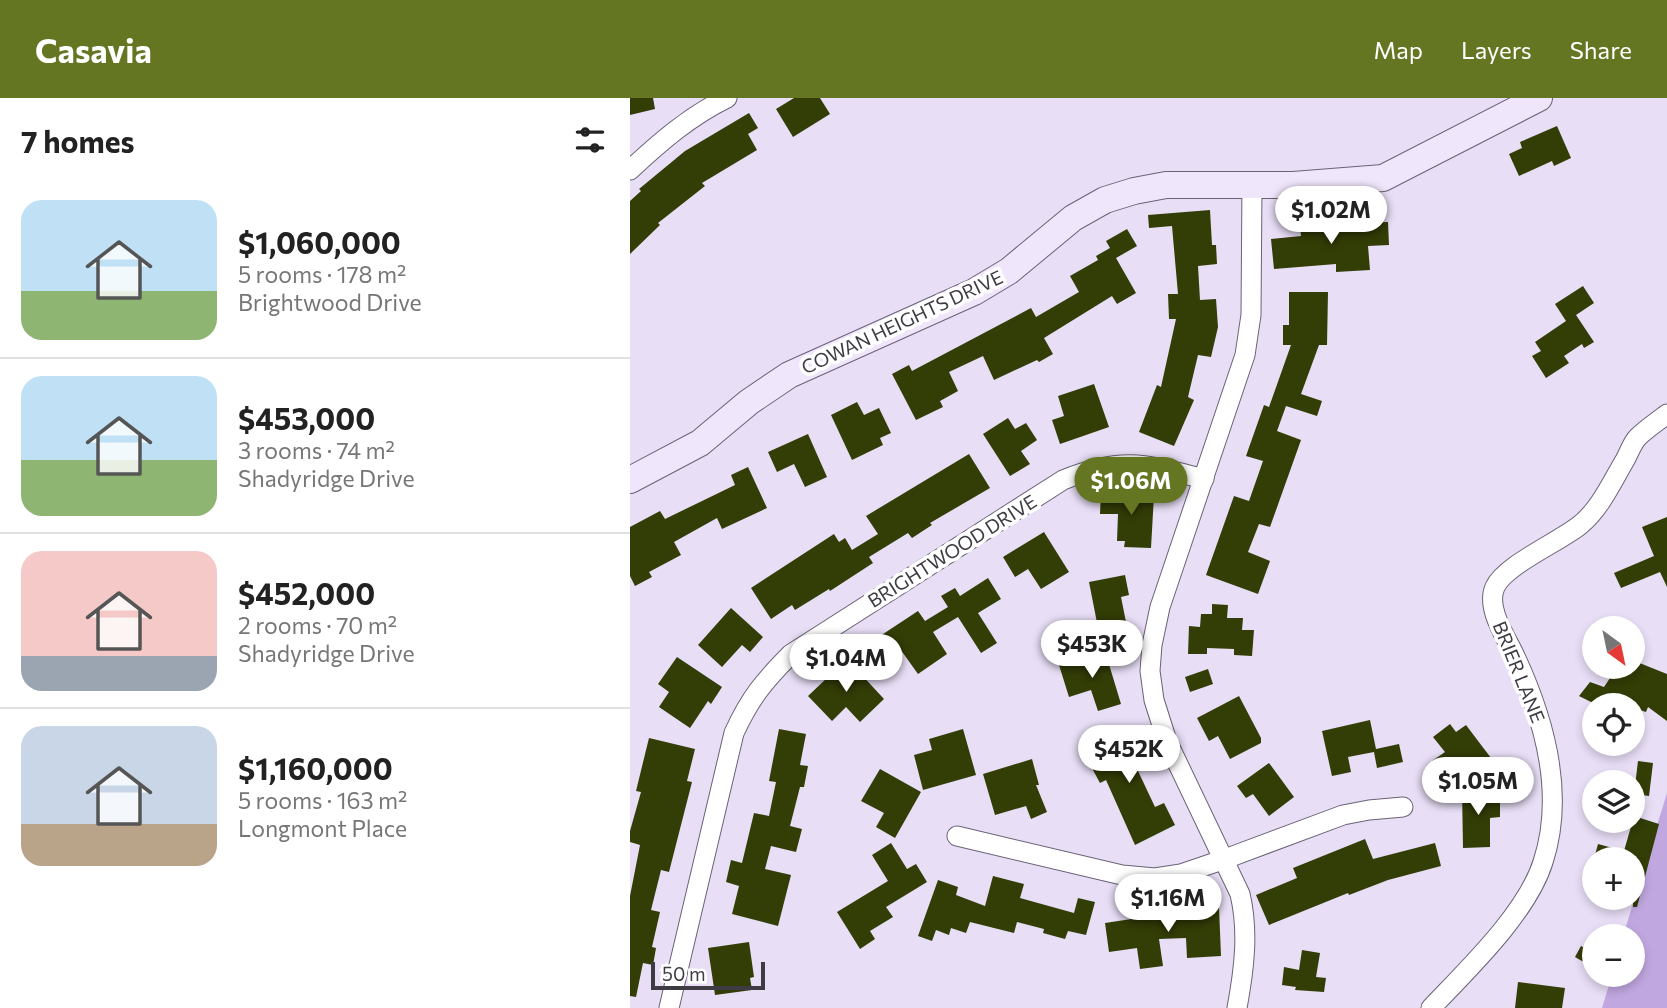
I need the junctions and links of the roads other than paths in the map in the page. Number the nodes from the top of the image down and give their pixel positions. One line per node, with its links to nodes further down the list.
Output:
1 (727, 98): 3 (street)
2 (1539, 98): 5 (street, COWAN HEIGHTS DRIVE)
3 (706, 103): 4 (street)
4 (630, 170)
5 (1252, 184): 7 (street); 8 (street, COWAN HEIGHTS DRIVE)
6 (1667, 414): 14 (street, BRIER LANE)
7 (1205, 479): 11 (street); 12 (street, BRIGHTWOOD DRIVE)
8 (630, 480)
9 (1403, 807): 11 (street)
10 (957, 836): 11 (street)
11 (1225, 859): 13 (street)
12 (668, 1008)
13 (1237, 1008)
14 (1431, 1008)

